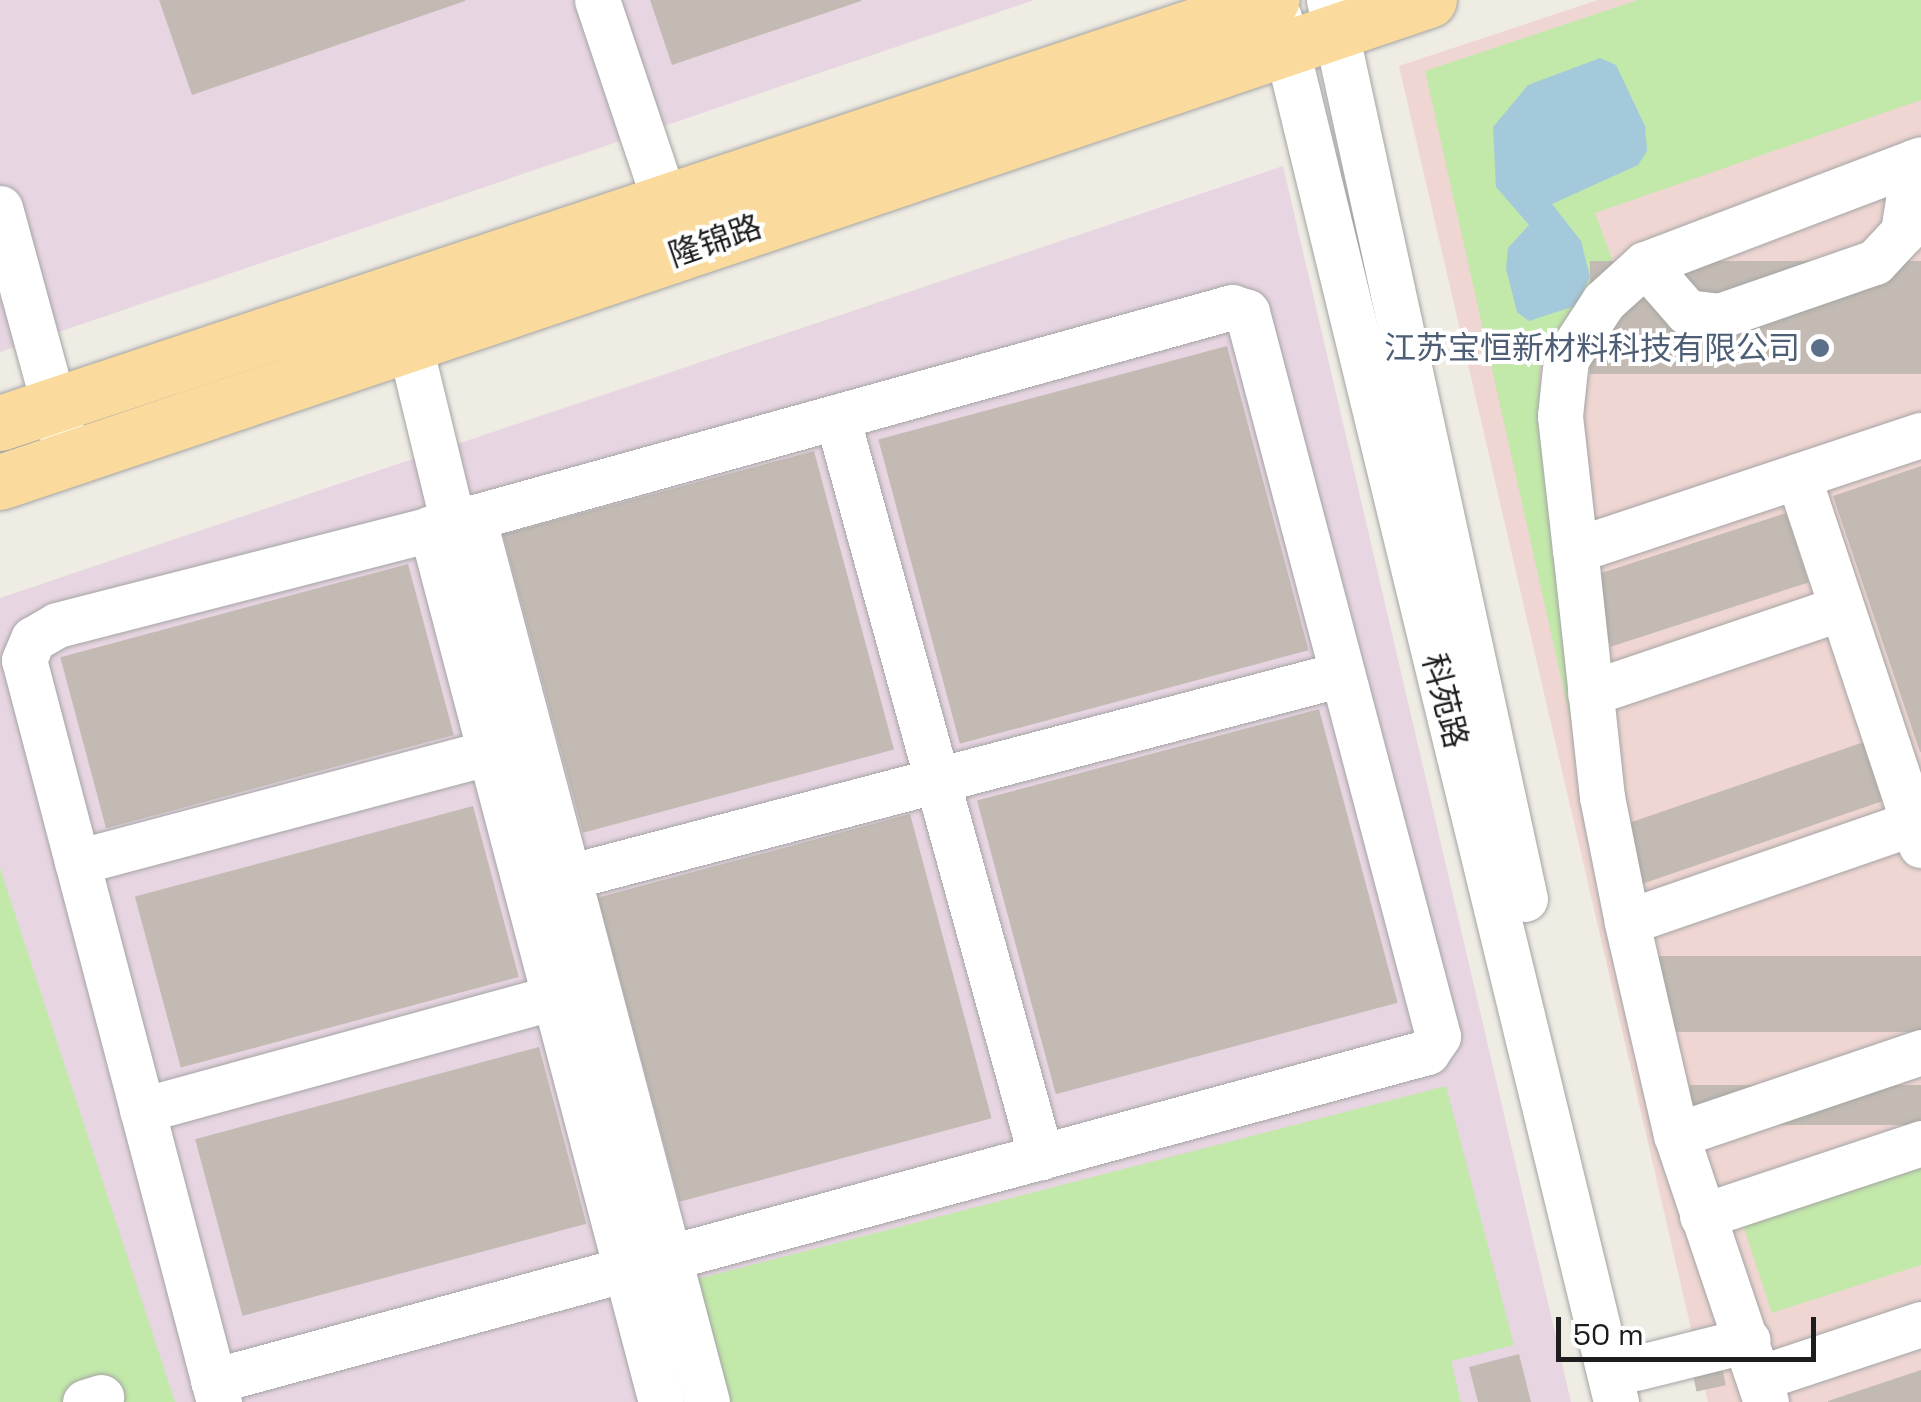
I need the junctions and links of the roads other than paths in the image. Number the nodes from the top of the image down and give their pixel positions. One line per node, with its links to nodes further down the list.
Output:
1 (597, 0): 6 (street)
2 (1429, 0): 3 (main road, 隆锦路)
3 (1300, 16): 6 (main road, 隆锦路); 39 (street, 科苑路)
4 (1918, 160): 7 (street); 7 (street)
5 (0, 208): 10 (street)
6 (673, 227): 8 (main road, 隆锦路); 9 (main road, 隆锦路)
7 (1645, 264): 18 (street)
8 (397, 291): 9 (street); 10 (main road, 隆锦路)
9 (410, 344): 14 (main road, 隆锦路); 17 (street)
10 (54, 405): 12 (main road, 隆锦路); 14 (street)
11 (837, 417): 17 (street); 20 (street); 23 (street)
12 (0, 423)
13 (1921, 434): 15 (street)
14 (69, 459): 16 (main road, 隆锦路)
15 (1798, 476): 18 (street); 19 (street)
16 (0, 482)
17 (452, 523): 22 (street); 25 (street); 26 (street)
18 (1574, 550): 21 (street)
19 (1841, 608): 21 (street); 24 (street)
20 (1342, 674): 23 (street); 33 (street)
21 (1590, 693): 27 (street)
22 (490, 752): 25 (street); 28 (street)
23 (937, 780): 26 (street); 33 (street)
24 (1917, 834): 27 (street)
25 (76, 862): 30 (street)
26 (568, 876): 35 (street)
27 (1627, 922): 31 (street)
28 (554, 997): 30 (street); 36 (street)
29 (1921, 1052): 31 (street)
30 (142, 1110): 40 (street)
31 (1676, 1135): 34 (street)
32 (1921, 1142): 34 (street)
33 (1040, 1156): 35 (street)
34 (1702, 1216): 38 (street)
35 (668, 1258): 36 (street); 42 (street)
36 (626, 1271): 40 (street); 41 (street)
37 (1921, 1324): 38 (street)
38 (1759, 1373): 39 (street)
39 (1632, 1391)
40 (216, 1392)
41 (661, 1402)
42 (706, 1402)

